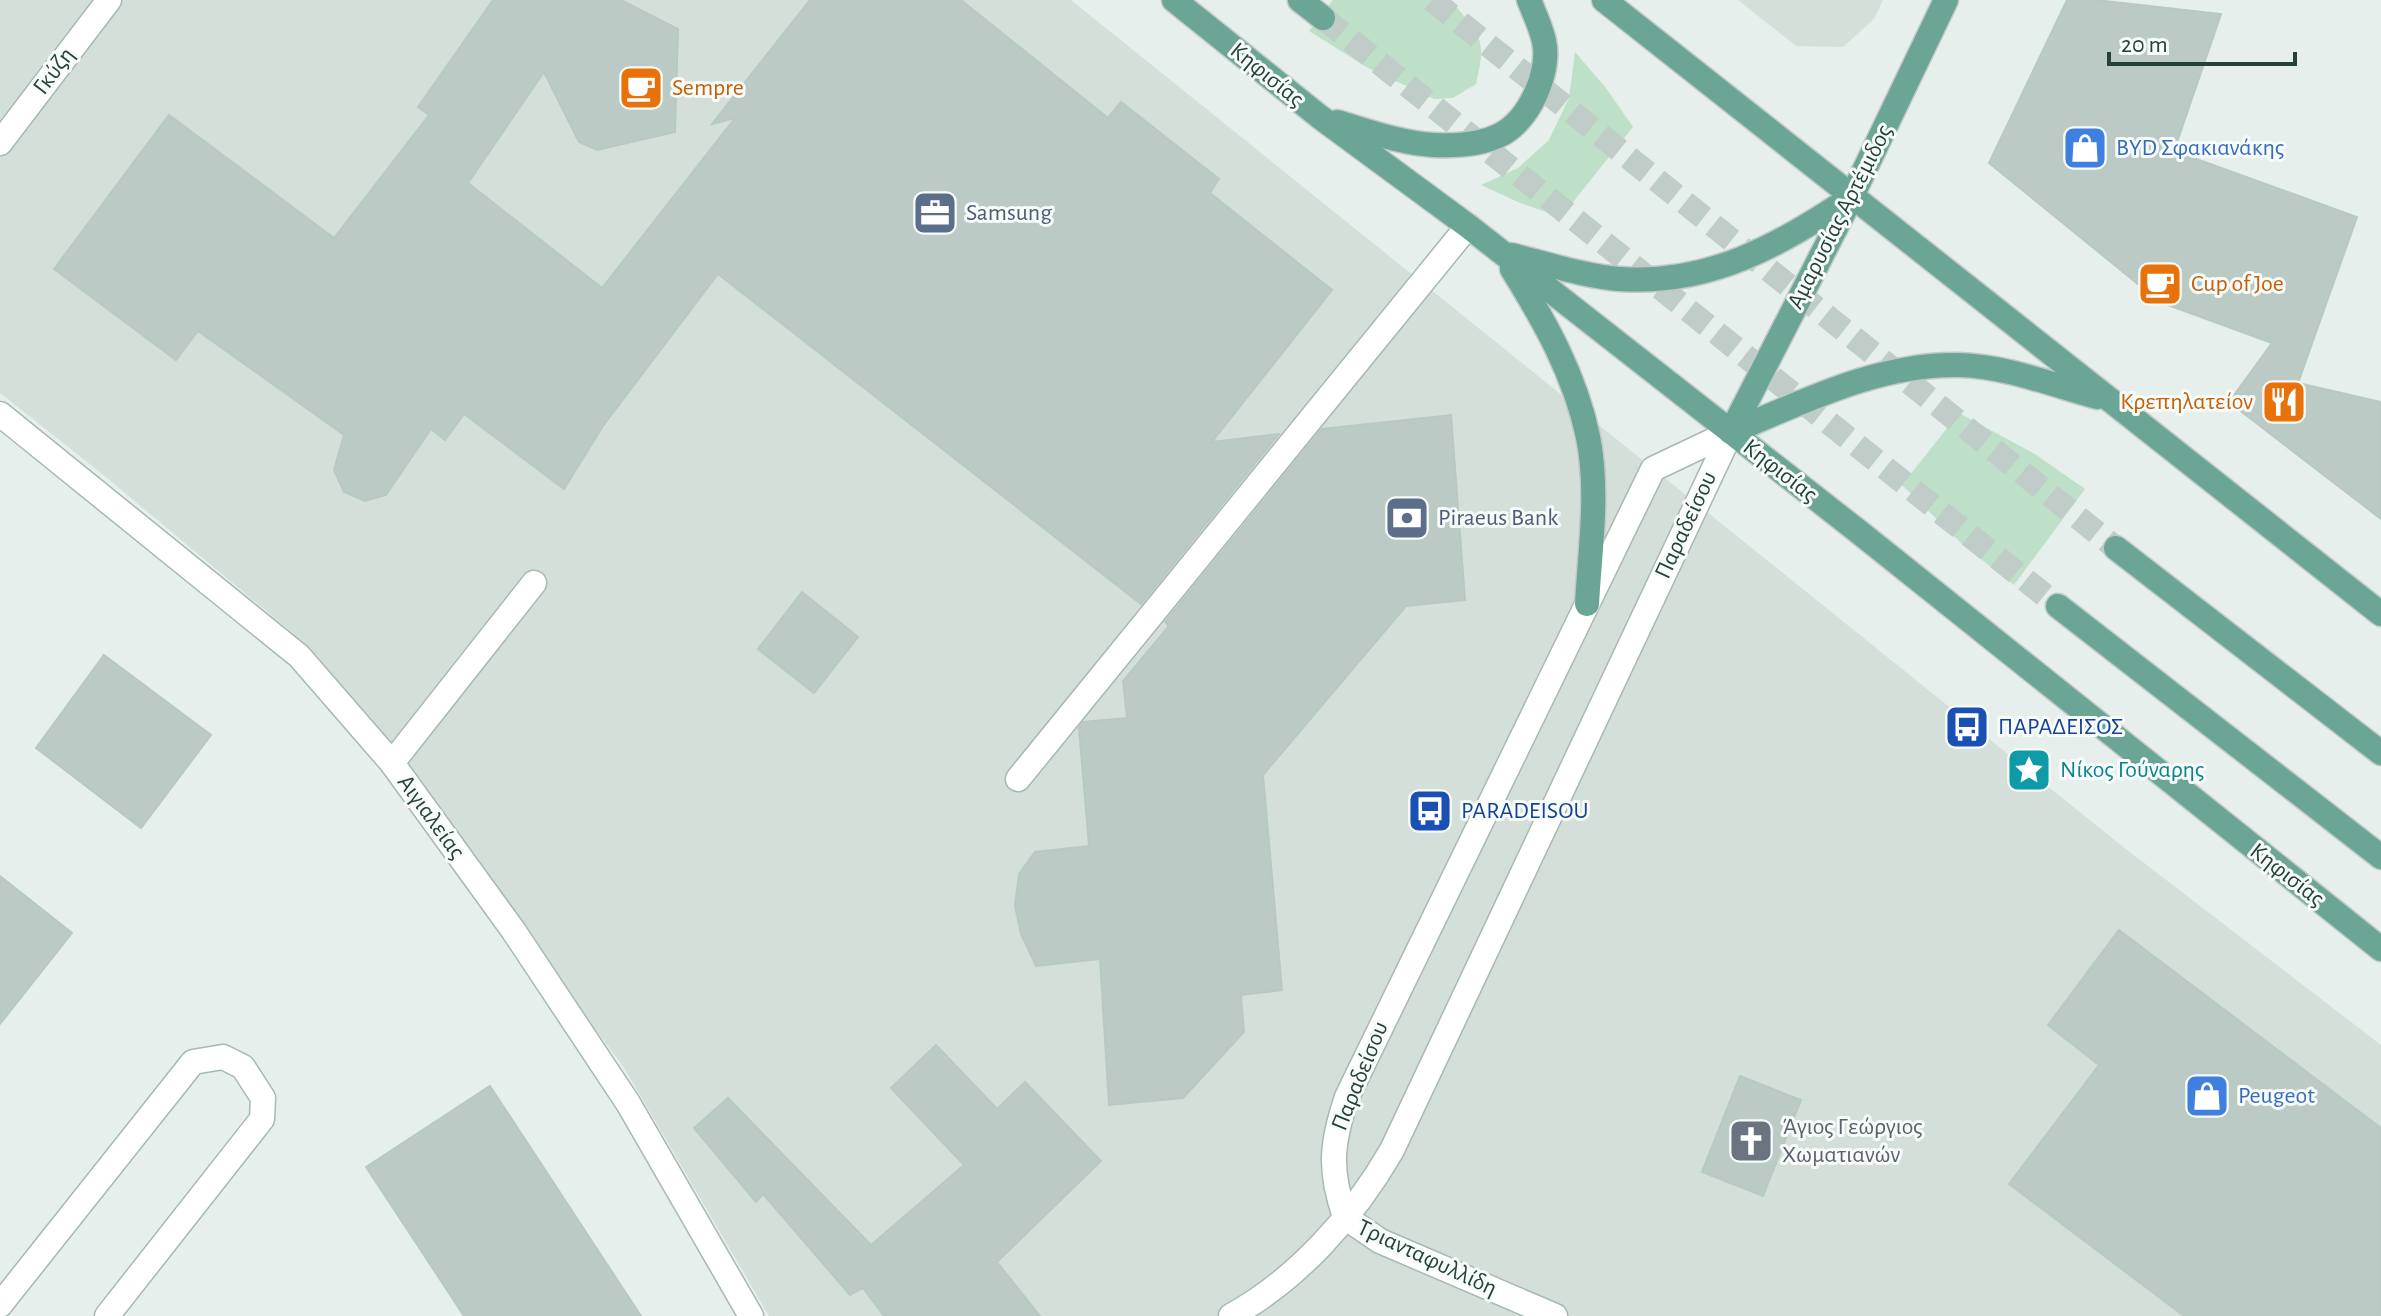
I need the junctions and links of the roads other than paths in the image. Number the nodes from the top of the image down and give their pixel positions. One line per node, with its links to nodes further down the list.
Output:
1 (109, 0): 9 (street, Γκύζη)
2 (1174, 0): 8 (main road, Κηφισίας)
3 (1300, 0): 7 (main road)
4 (1529, 0): 8 (main road)
5 (1604, 0): 10 (main road)
6 (1946, 0): 10 (main road, Αμαρυσίας Αρτέμιδος)
7 (1323, 18)
8 (1320, 117): 11 (main road, Κηφισίας)
9 (0, 143)
10 (1851, 198): 12 (main road); 13 (main road); 15 (main road, Αμαρυσίας Αρτέμιδος)
11 (1468, 226): 12 (main road, Κηφισίας); 23 (street)
12 (1502, 253): 15 (main road, Κηφισίας); 18 (main road)
13 (2108, 400): 15 (main road); 20 (main road)
14 (0, 414): 22 (street, Αιγιαλείας)
15 (1731, 432): 18 (street, Παραδείσου); 25 (main road, Κηφισίας); 26 (street, Παραδείσου)
16 (2116, 548): 21 (main road)
17 (534, 583): 22 (street)
18 (1587, 604): 26 (street, Παραδείσου)
19 (2058, 606): 24 (main road)
20 (2381, 614)
21 (2381, 753)
22 (392, 763): 29 (street, Αιγιαλείας)
23 (1018, 779)
24 (2381, 857)
25 (2381, 949)
26 (1345, 1217): 30 (street, Παραδείσου); 31 (street, Τριανταφυλλίδη)
27 (0, 1305): 28 (street)
28 (107, 1316)
29 (751, 1316)
30 (1231, 1316)
31 (1555, 1316)

